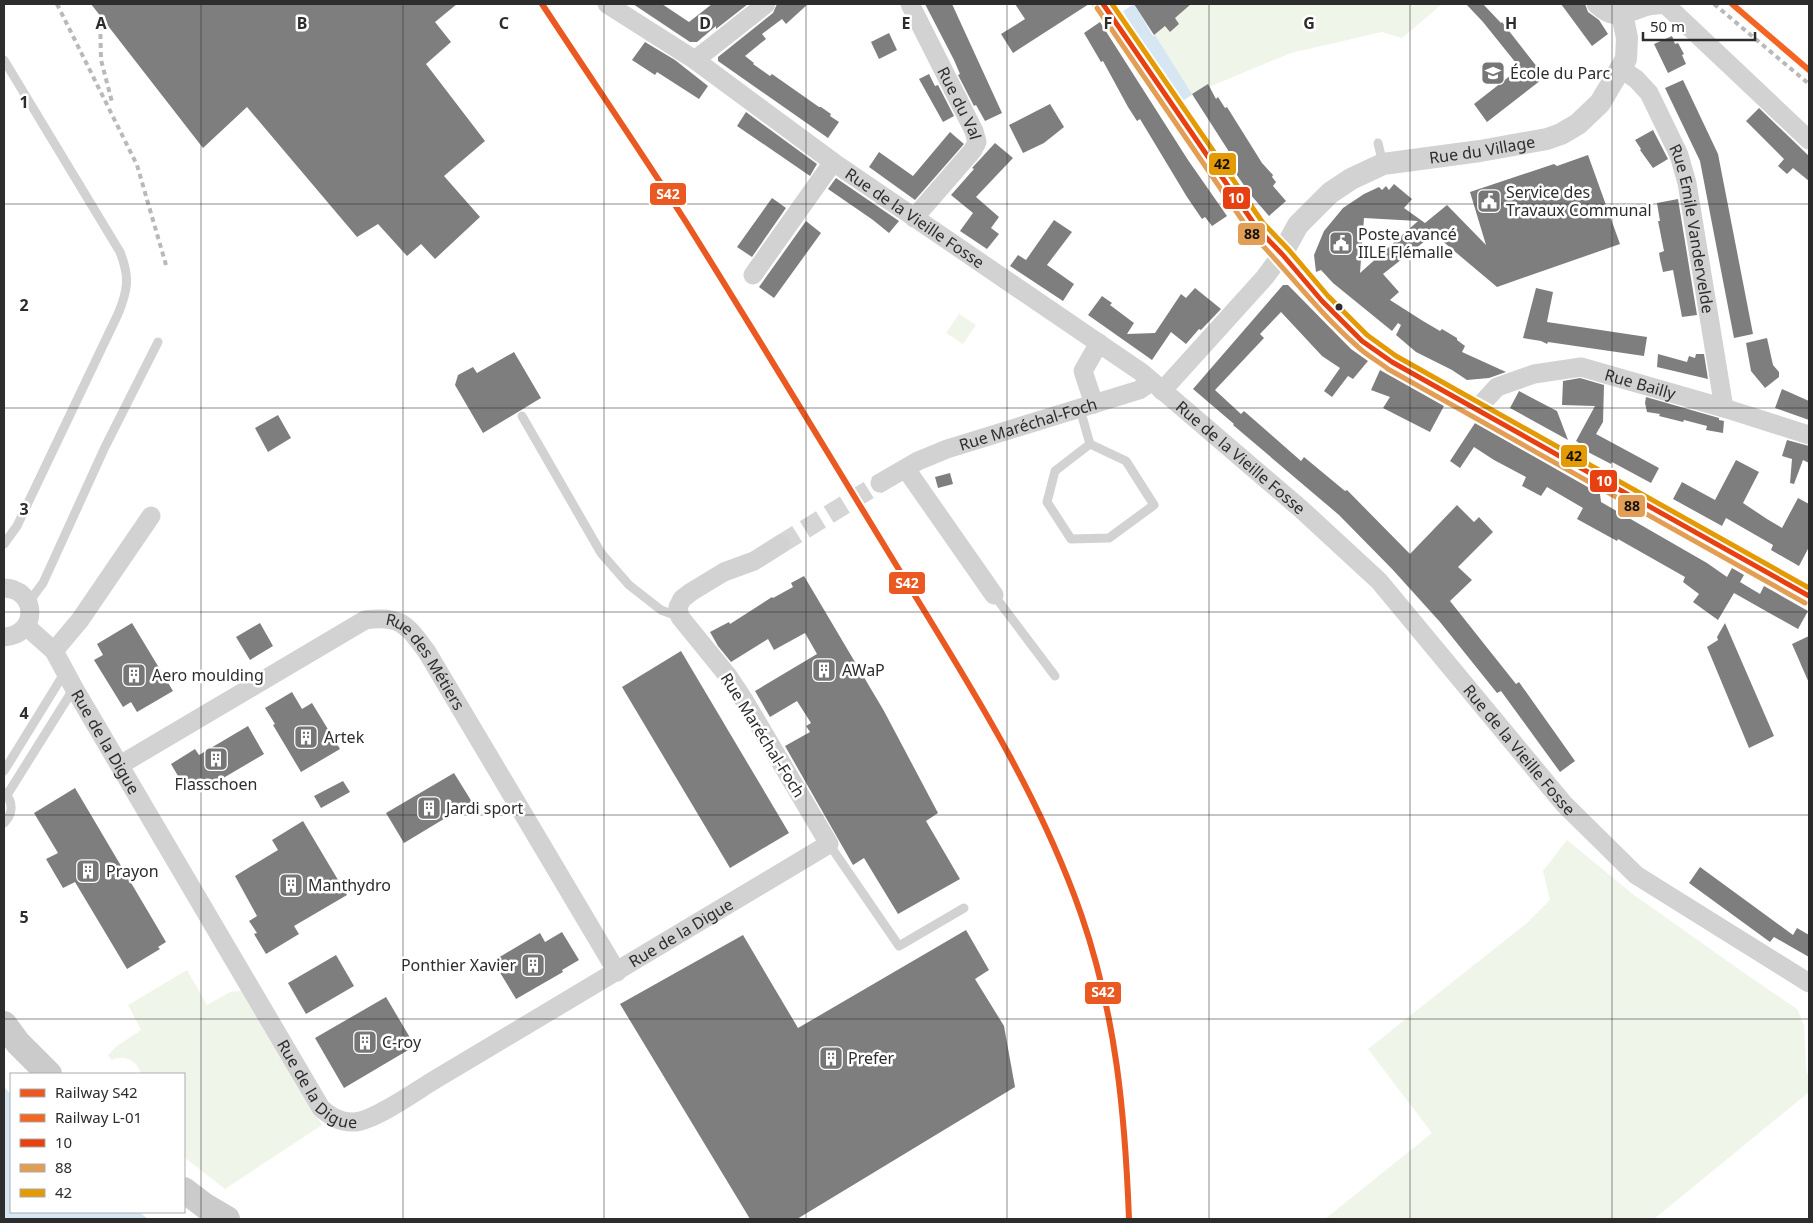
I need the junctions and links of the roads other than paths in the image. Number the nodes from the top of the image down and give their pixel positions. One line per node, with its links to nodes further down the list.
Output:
1 (607, 4): 8 (street, Rue de la Vieille Fosse)
2 (766, 4): 8 (street)
3 (910, 4): 14 (street, Rue du Val)
4 (1103, 4): 15 (street)
5 (1596, 4): 6 (street)
6 (1622, 10): 9 (street, Rue du Village); 10 (street)
7 (4, 60): 29 (lane)
8 (695, 60): 12 (street, Rue de la Vieille Fosse)
9 (1621, 69): 13 (street, Rue du Village); 21 (street, Rue Emile Vandervelde)
10 (1809, 140)
11 (1378, 143): 13 (lane)
12 (833, 162): 14 (street, Rue de la Vieille Fosse); 16 (street)
13 (1383, 164): 15 (street, Rue du Village)
14 (914, 218): 18 (street, Rue de la Vieille Fosse)
15 (1282, 254): 19 (street); 22 (street)
16 (753, 275)
17 (158, 342): 34 (lane)
18 (1099, 343): 19 (street, Rue de la Vieille Fosse); 20 (street)
19 (1157, 386): 20 (street, Rue Maréchal-Foch); 48 (street, Rue de la Vieille Fosse)
20 (1087, 406): 25 (lane); 26 (street, Rue Maréchal-Foch)
21 (1724, 408): 22 (street, Rue Bailly); 24 (street, Rue Bailly)
22 (1477, 409): 33 (street)
23 (522, 416): 35 (lane)
24 (1809, 435)
25 (1090, 444): 25 (lane)
26 (906, 469): 27 (street, Rue Maréchal-Foch); 32 (street)
27 (880, 483)
28 (152, 516): 38 (street)
29 (4, 544)
30 (781, 544): 35 (street)
31 (4, 588): 34 (street)
32 (994, 595): 39 (lane)
33 (1809, 596)
34 (28, 603): 36 (street)
35 (680, 617): 45 (street, Rue Maréchal-Foch)
36 (26, 626): 37 (street); 38 (street, Rue de la Digue)
37 (4, 638)
38 (54, 651): 40 (street, Rue de la Digue)
39 (1056, 676)
40 (69, 680): 41 (street, Rue de la Digue); 42 (lane); 43 (lane)
41 (120, 765): 47 (street, Rue des Métiers); 47 (street, Rue de la Digue)
42 (4, 770)
43 (5, 794): 44 (lane)
44 (4, 824)
45 (829, 844): 46 (lane); 47 (street, Rue de la Digue)
46 (964, 908)
47 (617, 972)
48 (1809, 983)
49 (4, 1024): 52 (main road)
50 (4, 1048): 51 (main road)
51 (28, 1073)
52 (48, 1073)
53 (185, 1191): 56 (main road)
54 (185, 1210): 55 (main road)
55 (197, 1219)
56 (226, 1219)

